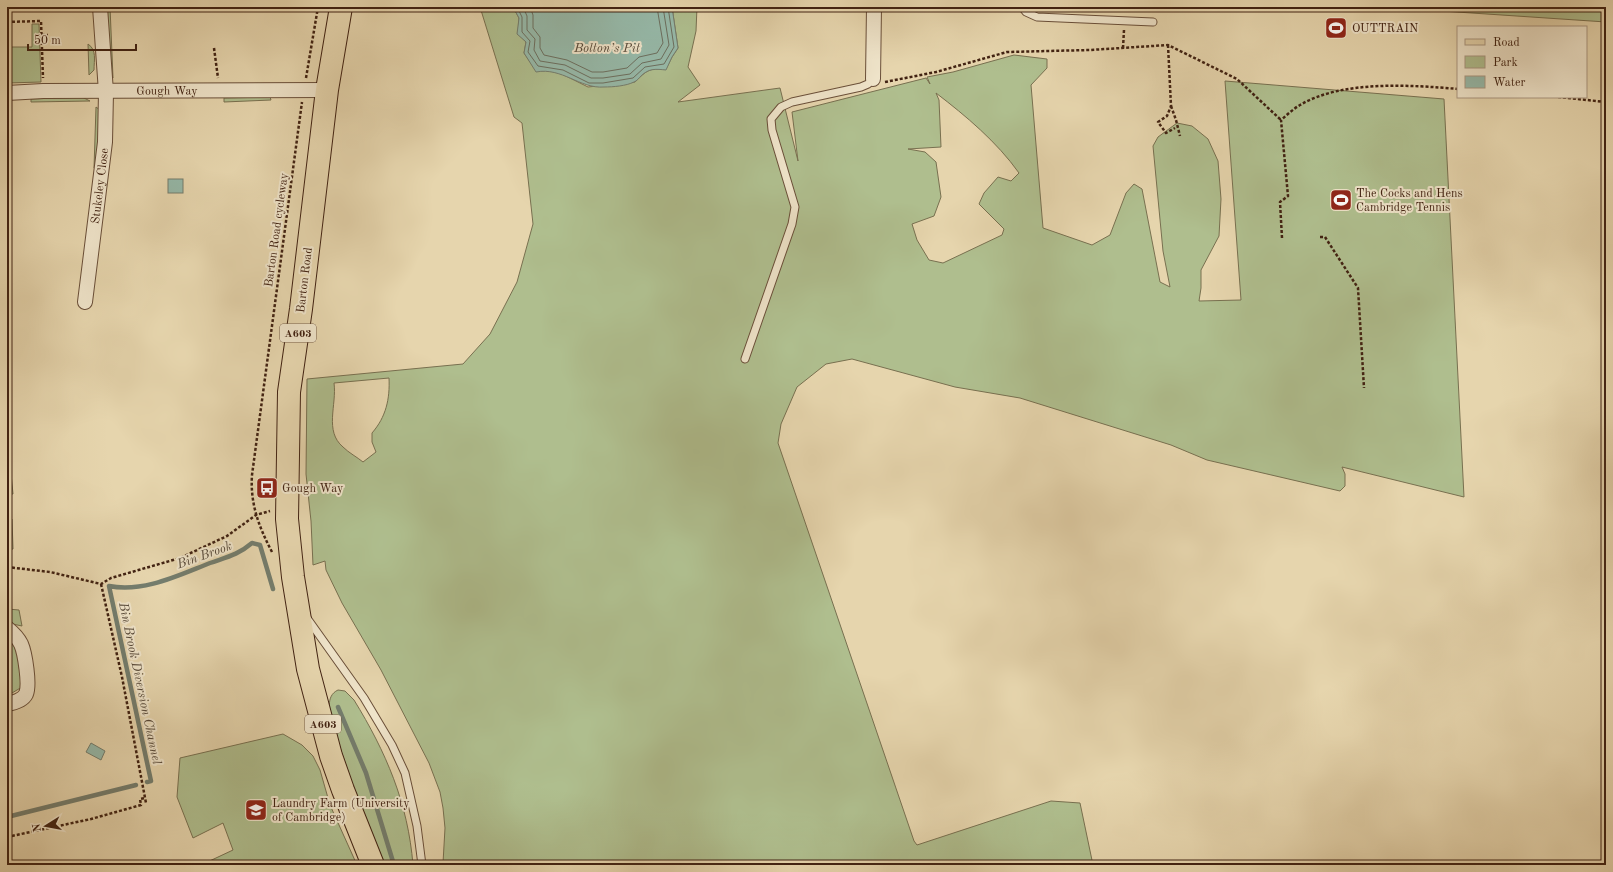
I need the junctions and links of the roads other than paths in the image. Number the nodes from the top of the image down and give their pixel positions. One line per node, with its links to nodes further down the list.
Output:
1 (100, 7): 8 (street, Stukeley Close)
2 (341, 7): 7 (main road, Barton Road / A603)
3 (874, 7): 6 (street)
4 (1022, 7): 5 (lane)
5 (1153, 22)
6 (873, 79): 11 (lane)
7 (327, 90): 8 (street, Gough Way); 12 (main road, Barton Road / A603)
8 (106, 92): 9 (street, Gough Way); 10 (street, Stukeley Close)
9 (7, 93)
10 (85, 302)
11 (745, 359)
12 (297, 605): 15 (main road, A603); 16 (lane)
13 (7, 628): 14 (street)
14 (7, 704)
15 (373, 865)
16 (422, 865)

